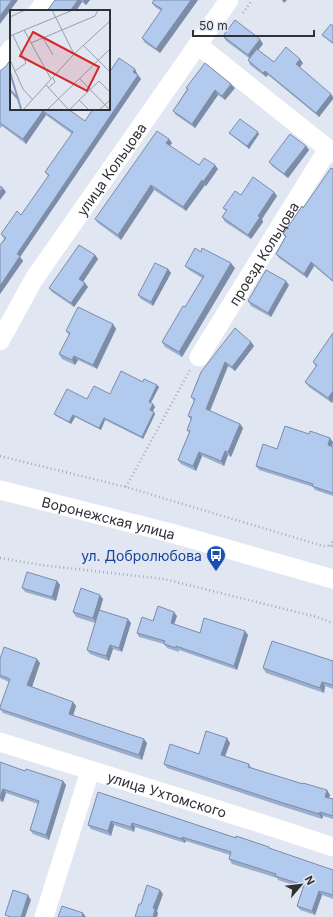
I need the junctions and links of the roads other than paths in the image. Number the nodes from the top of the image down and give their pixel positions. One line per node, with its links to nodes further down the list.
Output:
1 (46, 0): 3 (street)
2 (228, 0): 4 (street, улица Кольцова)
3 (39, 10)
4 (198, 45): 7 (street); 8 (street, улица Кольцова)
5 (10, 50): 6 (street)
6 (0, 64)
7 (330, 151): 9 (street, проезд Кольцова)
8 (0, 341)
9 (199, 357)
10 (0, 490): 11 (street, Воронежская улица)
11 (331, 574)
12 (0, 742): 13 (street, улица Ухтомского)
13 (90, 771): 14 (street, улица Ухтомского); 15 (street)
14 (333, 847)
15 (44, 917)

